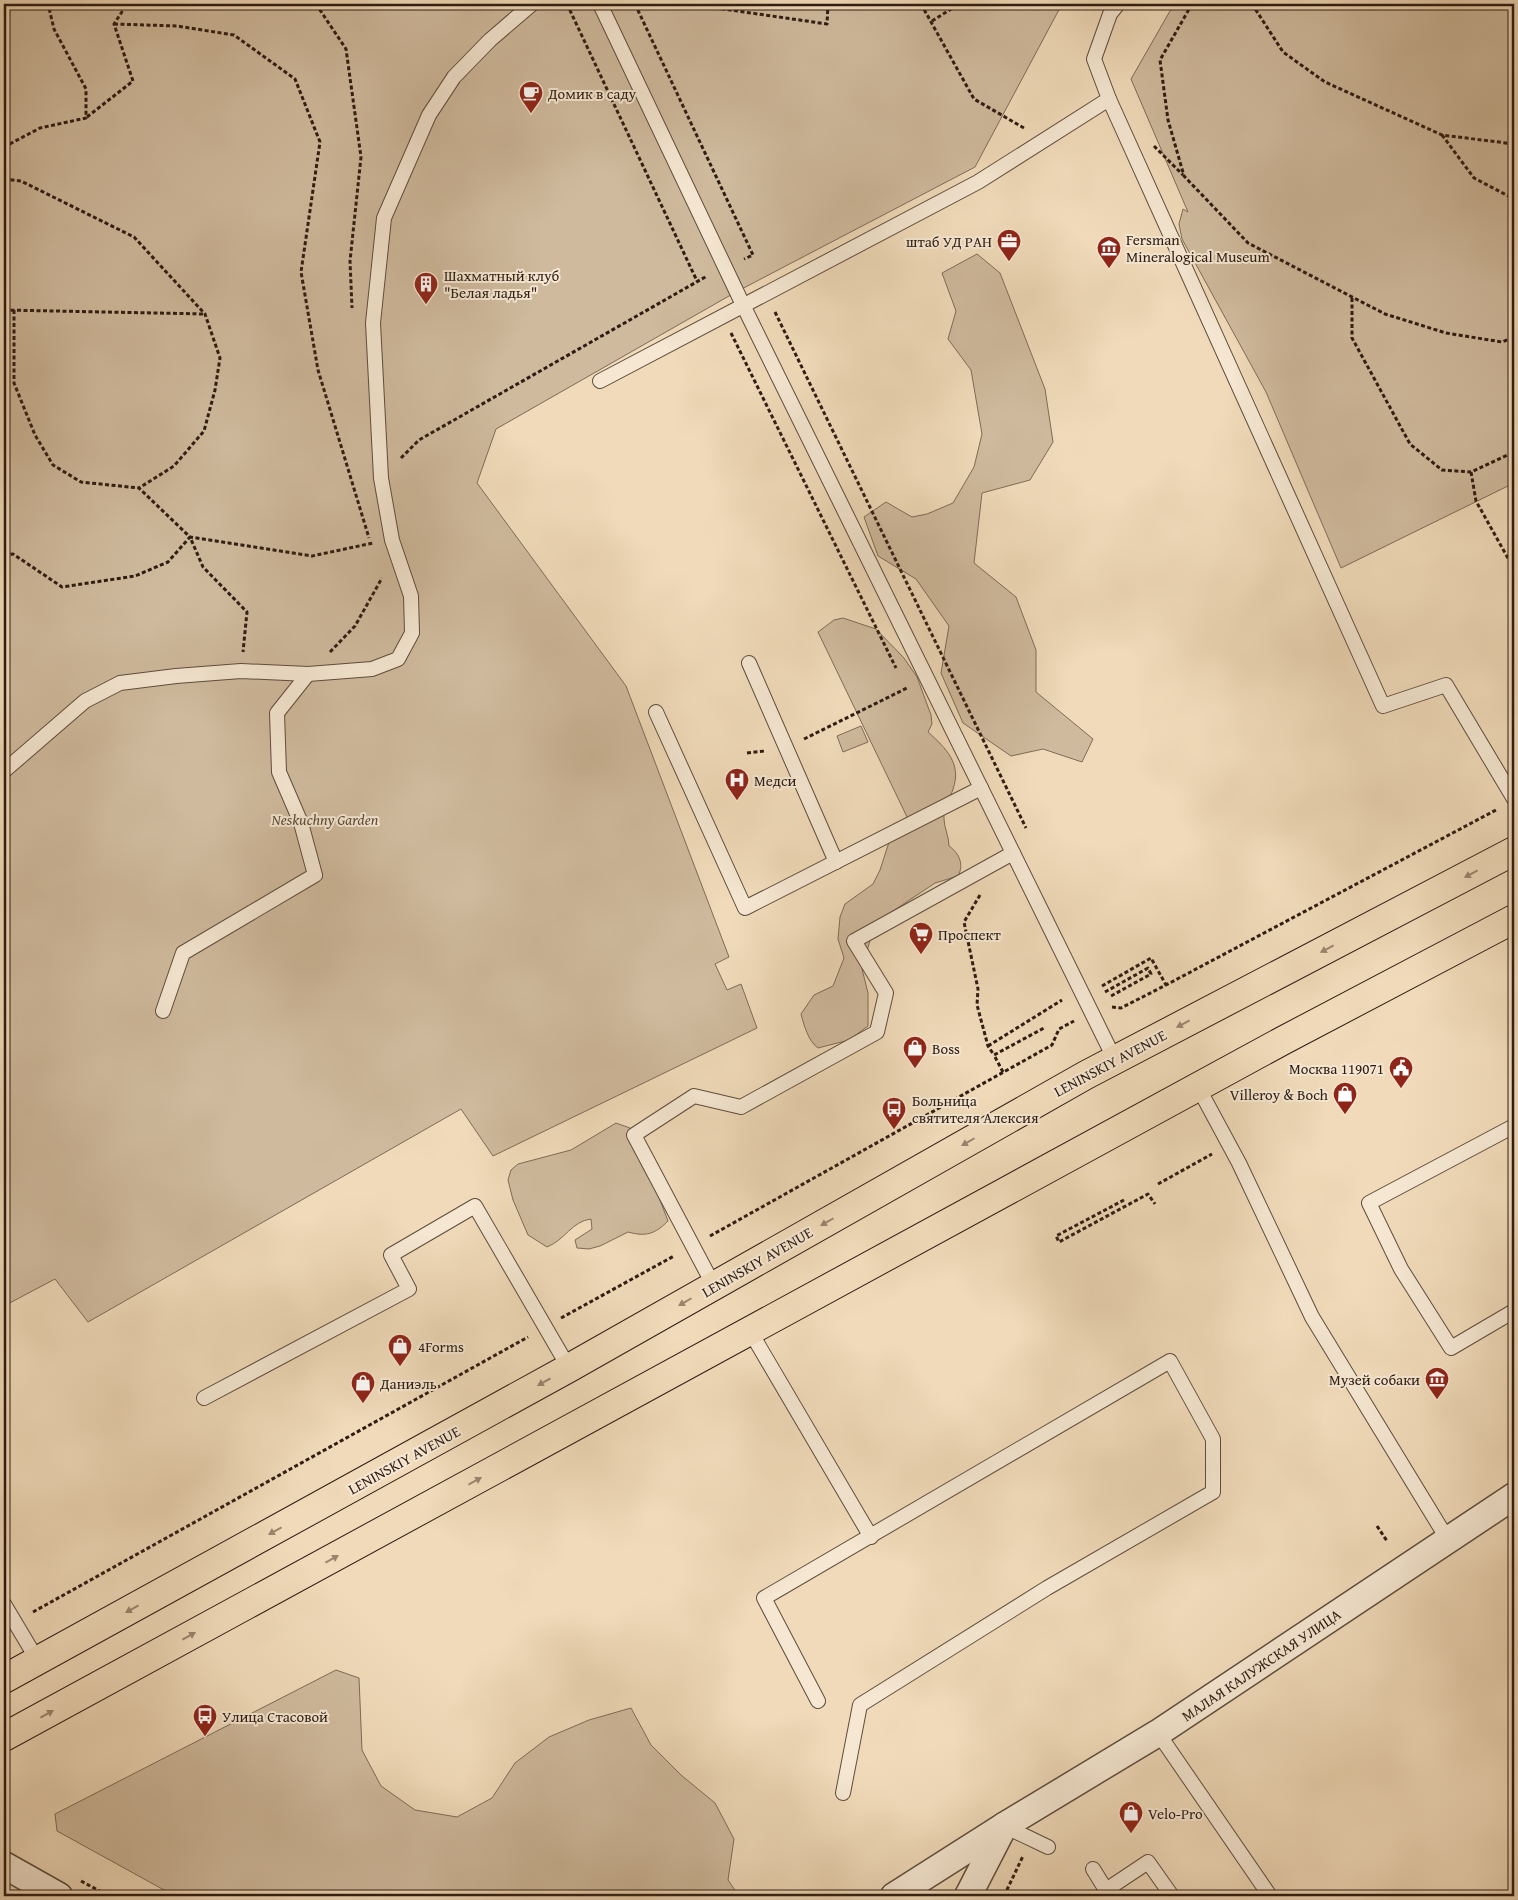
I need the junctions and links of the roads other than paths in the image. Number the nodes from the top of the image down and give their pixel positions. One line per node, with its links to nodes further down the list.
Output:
1 (532, 4): 8 (lane)
2 (600, 4): 5 (lane)
3 (1118, 4): 4 (lane)
4 (1109, 99): 5 (lane); 12 (lane)
5 (742, 305): 6 (lane); 11 (lane)
6 (600, 381)
7 (749, 664): 15 (lane)
8 (308, 674): 10 (lane); 17 (lane)
9 (656, 712): 15 (lane)
10 (4, 771)
11 (981, 788): 14 (lane); 15 (lane)
12 (1514, 799)
13 (1514, 851): 18 (main road, LENINSKIY AVENUE, one-way to 18)
14 (1013, 853): 18 (lane); 21 (lane)
15 (836, 862)
16 (1514, 919): 19 (main road)
17 (163, 1011)
18 (1114, 1060): 21 (main road, LENINSKIY AVENUE, one-way to 21)
19 (1198, 1087): 23 (main road); 28 (lane)
20 (1514, 1126): 22 (lane)
21 (714, 1286): 24 (main road, LENINSKIY AVENUE, one-way to 24)
22 (1514, 1311)
23 (750, 1330): 27 (lane); 34 (main road, one-way to 23)
24 (569, 1368): 25 (lane); 30 (main road, LENINSKIY AVENUE, one-way to 30)
25 (204, 1398)
26 (1514, 1496): 28 (street, МАЛАЯ КАЛУЖСКАЯ УЛИЦА)
27 (871, 1537): 32 (lane); 35 (lane)
28 (1448, 1540): 33 (street, МАЛАЯ КАЛУЖСКАЯ УЛИЦА)
29 (4, 1604): 30 (lane)
30 (38, 1661): 31 (main road, LENINSKIY AVENUE)
31 (4, 1680)
32 (818, 1701)
33 (1158, 1733): 36 (street, МАЛАЯ КАЛУЖСКАЯ УЛИЦА); 45 (lane)
34 (4, 1737)
35 (843, 1793)
36 (1004, 1826): 37 (lane); 42 (street, МАЛАЯ КАЛУЖСКАЯ УЛИЦА); 43 (street)
37 (1048, 1847)
38 (4, 1865): 41 (street)
39 (1093, 1869): 40 (lane)
40 (1104, 1893): 44 (lane)
41 (59, 1896)
42 (894, 1896)
43 (968, 1896)
44 (1172, 1896)
45 (1270, 1896)

